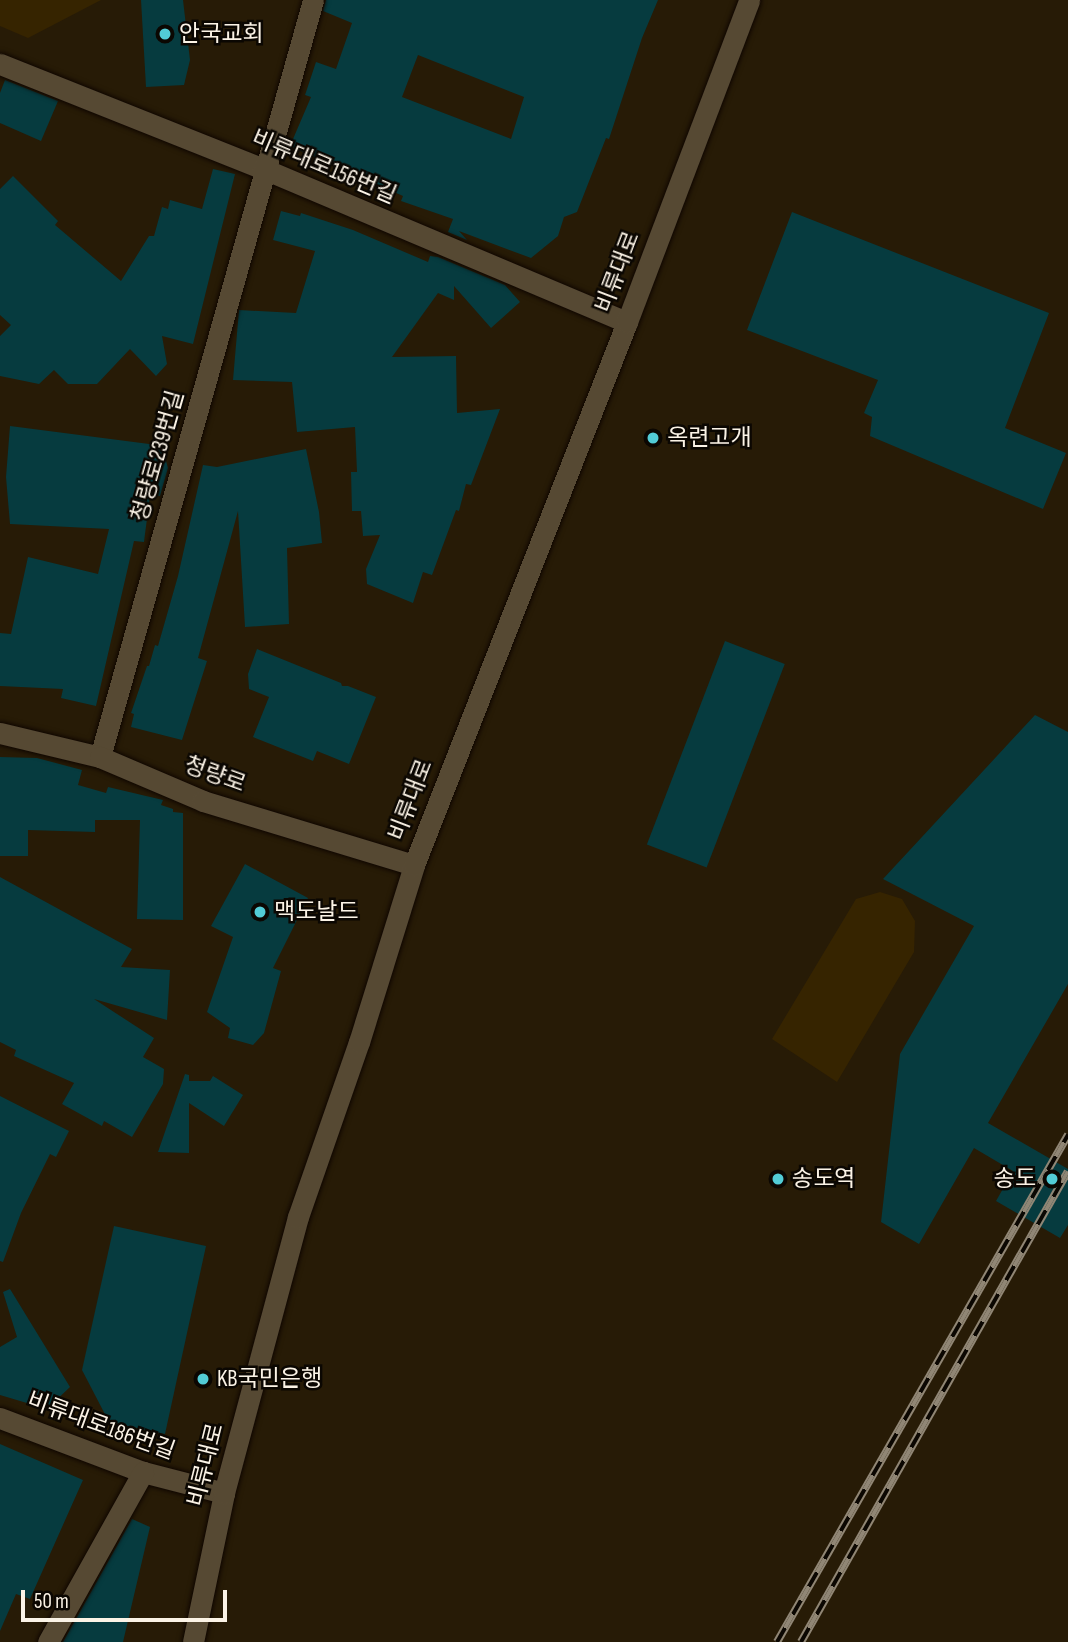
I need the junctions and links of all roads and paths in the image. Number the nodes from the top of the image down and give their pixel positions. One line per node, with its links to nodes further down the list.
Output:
1 (313, 0): 4 (street, 청량로239번길)
2 (749, 0): 5 (street, 비류대로)
3 (0, 64): 4 (street, 비류대로156번길)
4 (264, 169): 5 (street, 비류대로156번길); 7 (street, 청량로239번길)
5 (627, 322): 8 (street, 비류대로)
6 (0, 733): 7 (street, 청량로)
7 (100, 757): 8 (street, 청량로)
8 (414, 865): 11 (street, 비류대로)
9 (0, 1418): 10 (street, 비류대로186번길)
10 (143, 1472): 11 (street, 비류대로186번길); 12 (street)
11 (225, 1493): 13 (street, 비류대로)
12 (48, 1642)
13 (193, 1642)

